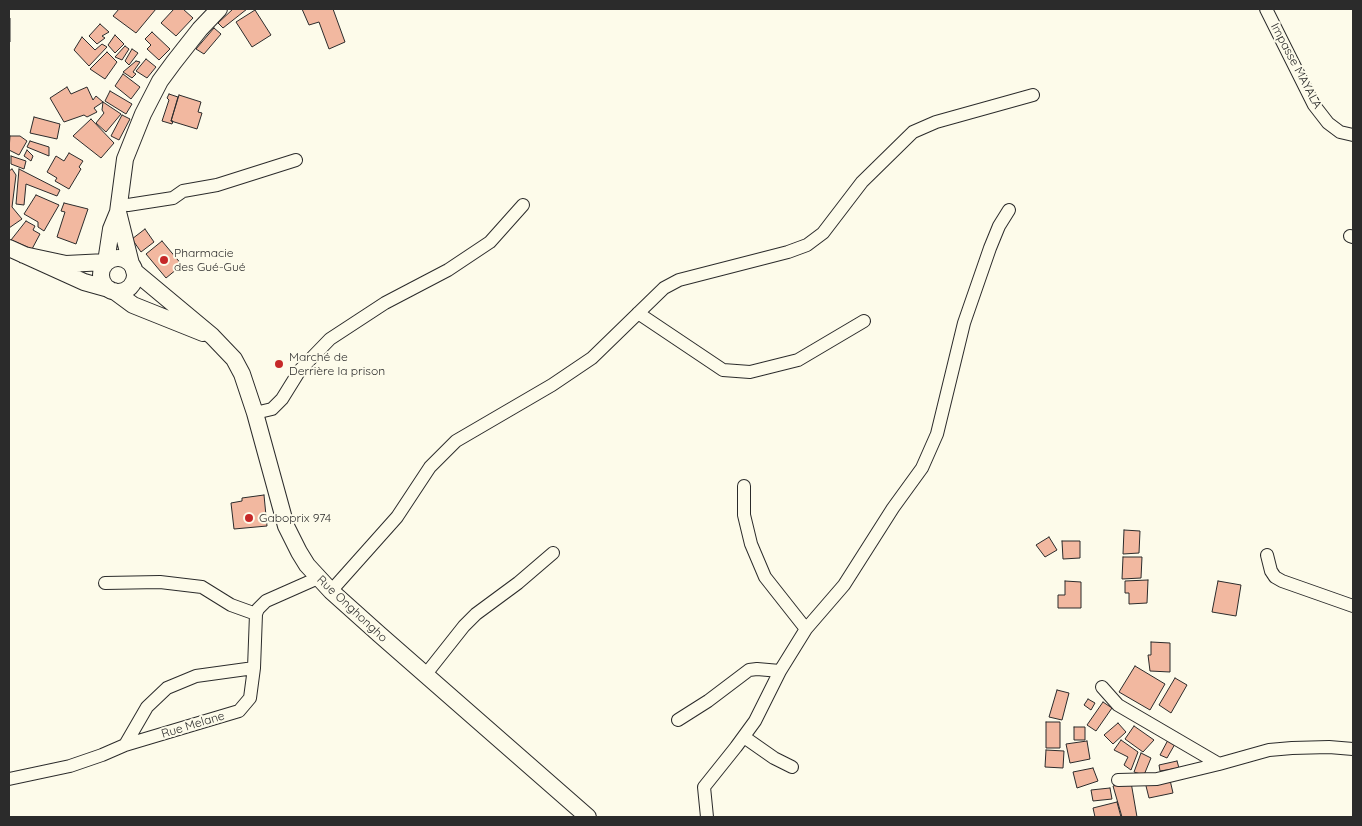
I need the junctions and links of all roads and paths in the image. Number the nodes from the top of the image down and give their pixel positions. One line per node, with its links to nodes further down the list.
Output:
1 (219, 9): 7 (main road)
2 (1266, 9): 4 (street, Impasse MAYALA)
3 (1033, 95): 14 (street)
4 (1353, 135)
5 (296, 160): 7 (street)
6 (522, 205): 17 (street)
7 (118, 208): 11 (main road); 12 (main road)
8 (1009, 210): 26 (street)
9 (9, 248): 10 (main road)
10 (24, 255): 11 (main road); 13 (main road)
11 (106, 262): 12 (main road); 13 (main road)
12 (133, 268): 13 (main road); 16 (main road, Rue Onghongho)
13 (111, 290): 16 (main road)
14 (638, 313): 15 (street); 23 (street)
15 (864, 321)
16 (212, 336): 17 (main road, Rue Onghongho)
17 (255, 413): 21 (main road, Rue Onghongho)
18 (744, 486): 26 (street)
19 (553, 553): 29 (street)
20 (1267, 555): 24 (street)
21 (318, 578): 23 (main road, Rue Onghongho); 25 (street)
22 (105, 582): 25 (street)
23 (331, 591): 29 (main road, Rue Onghongho)
24 (1353, 606)
25 (256, 614): 27 (street, Rue Melane)
26 (806, 629): 28 (street)
27 (254, 668): 33 (street); 33 (street, Rue Melane)
28 (780, 671): 31 (street); 32 (street)
29 (426, 674): 39 (main road, Rue Onghongho)
30 (1102, 687): 35 (street)
31 (678, 720)
32 (744, 737): 36 (street); 40 (street)
33 (125, 745): 37 (street, Rue Melane)
34 (1353, 749): 35 (street)
35 (1219, 764): 38 (street)
36 (792, 766)
37 (9, 779)
38 (1118, 780)
39 (588, 817)
40 (707, 817)

